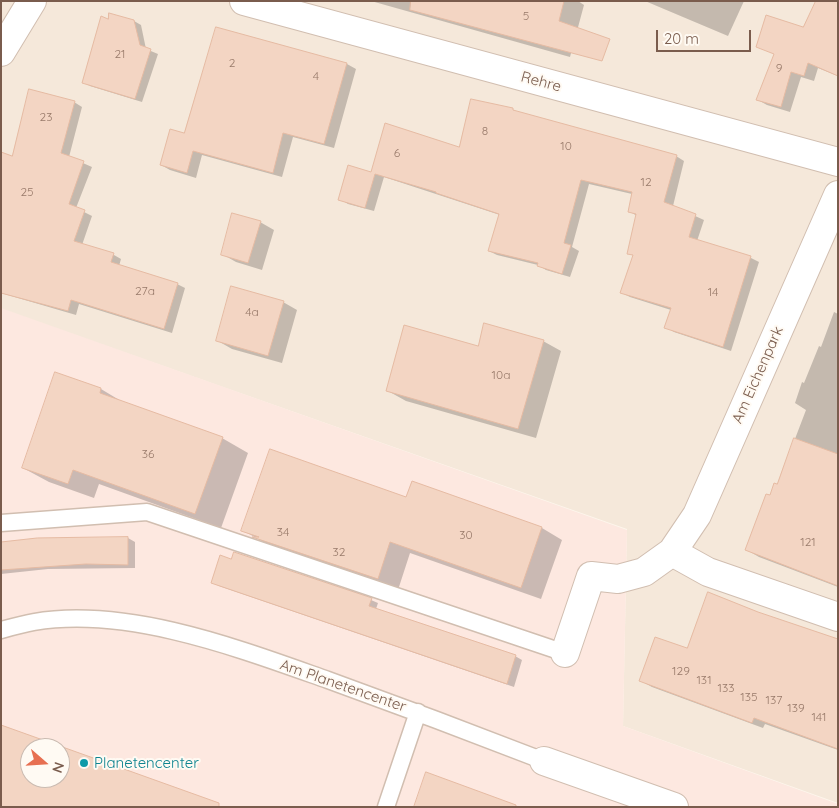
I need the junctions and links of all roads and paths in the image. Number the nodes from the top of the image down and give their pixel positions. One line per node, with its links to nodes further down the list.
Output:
1 (32, 1): 3 (street)
2 (244, 1): 4 (street, Rehre)
3 (4, 42)
4 (838, 162)
5 (838, 195): 7 (street, Am Eichenpark)
6 (1, 523): 10 (lane)
7 (672, 552): 8 (street); 10 (street, Am Eichenpark)
8 (838, 617)
9 (1, 630): 11 (lane, Am Planetencenter)
10 (564, 653)
11 (418, 712): 12 (lane, Am Planetencenter); 13 (lane)
12 (544, 761): 14 (street, Am Planetencenter)
13 (386, 807)
14 (674, 807)

